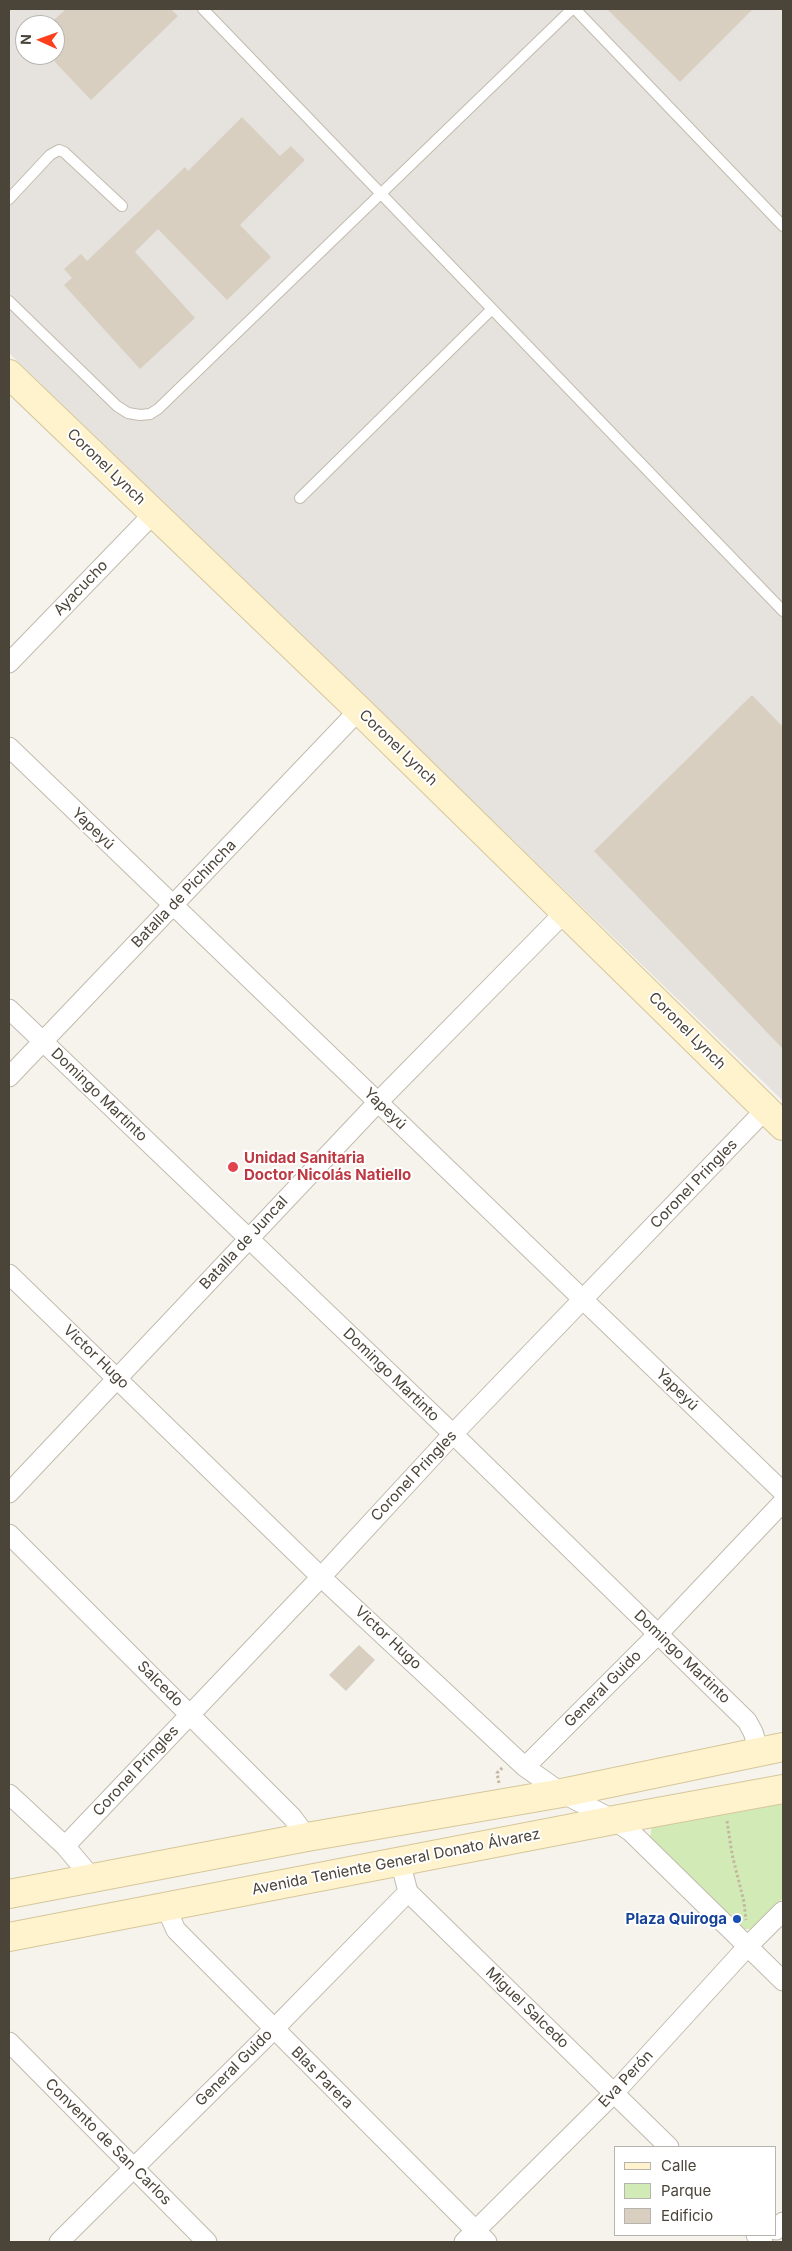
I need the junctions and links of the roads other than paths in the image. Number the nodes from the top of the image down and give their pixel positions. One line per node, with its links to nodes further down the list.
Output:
1 (204, 9): 3 (lane)
2 (574, 9): 3 (lane); 6 (lane)
3 (381, 192): 7 (lane); 8 (lane)
4 (9, 199): 5 (lane)
5 (122, 206)
6 (783, 226)
7 (9, 301)
8 (492, 309): 10 (lane); 12 (lane)
9 (9, 374): 11 (main road, Coronel Lynch)
10 (300, 498)
11 (154, 513): 13 (street, Ayacucho); 14 (main road, Coronel Lynch)
12 (783, 611)
13 (9, 663)
14 (359, 710): 16 (street, Batalla de Pichincha); 17 (main road, Coronel Lynch)
15 (9, 747): 16 (street, Yapeyú)
16 (173, 906): 19 (street, Batalla de Pichincha); 21 (street, Yapeyú)
17 (566, 911): 21 (street, Batalla de Juncal); 22 (main road, Coronel Lynch)
18 (9, 1009): 19 (street, Domingo Martinto)
19 (43, 1042): 20 (street, Batalla de Pichincha); 23 (street, Domingo Martinto)
20 (9, 1077)
21 (378, 1102): 23 (street, Batalla de Juncal); 25 (street, Yapeyú)
22 (774, 1118): 25 (street, Coronel Pringles)
23 (249, 1238): 26 (street, Batalla de Juncal); 27 (street, Domingo Martinto)
24 (9, 1274): 26 (street, Victor Hugo)
25 (584, 1300): 27 (street, Coronel Pringles); 28 (street, Yapeyú)
26 (118, 1378): 29 (street, Batalla de Juncal); 32 (street, Victor Hugo)
27 (453, 1434): 32 (street, Coronel Pringles); 33 (street, Domingo Martinto)
28 (783, 1492)
29 (9, 1493)
30 (783, 1502): 33 (street, General Guido)
31 (9, 1534): 34 (street, Salcedo)
32 (321, 1577): 34 (street, Coronel Pringles); 36 (street, Victor Hugo)
33 (658, 1634): 35 (street, Domingo Martinto); 36 (street, General Guido)
34 (190, 1714): 41 (street, Salcedo); 42 (street, Coronel Pringles)
35 (771, 1749): 38 (main road)
36 (525, 1767): 38 (street, Victor Hugo)
37 (783, 1789): 40 (main road, Avenida Teniente General Donato Álvarez)
38 (562, 1793): 40 (street, Victor Hugo); 41 (main road)
39 (9, 1794): 42 (street)
40 (614, 1820): 43 (main road, Avenida Teniente General Donato Álvarez); 50 (street, Victor Hugo)
41 (307, 1837): 44 (main road)
42 (65, 1846): 44 (street)
43 (400, 1861): 45 (street); 47 (main road, Avenida Teniente General Donato Álvarez)
44 (92, 1878): 46 (main road)
45 (408, 1892): 52 (street, General Guido); 54 (street, Miguel Salcedo)
46 (9, 1894)
47 (164, 1906): 49 (main road, Avenida Teniente General Donato Álvarez); 52 (street, Blas Parera)
48 (783, 1911): 50 (street, Eva Perón)
49 (9, 1937)
50 (748, 1946): 51 (street, Victor Hugo); 54 (street, Eva Perón)
51 (783, 1981)
52 (273, 2030): 56 (street, General Guido); 57 (street, Blas Parera)
53 (9, 2042): 56 (street, Convento de San Carlos)
54 (614, 2093): 55 (street, Miguel Salcedo); 57 (street, Eva Perón)
55 (668, 2146)
56 (133, 2168): 58 (street, General Guido); 59 (street, Convento de San Carlos)
57 (476, 2238)
58 (59, 2242)
59 (207, 2242)

